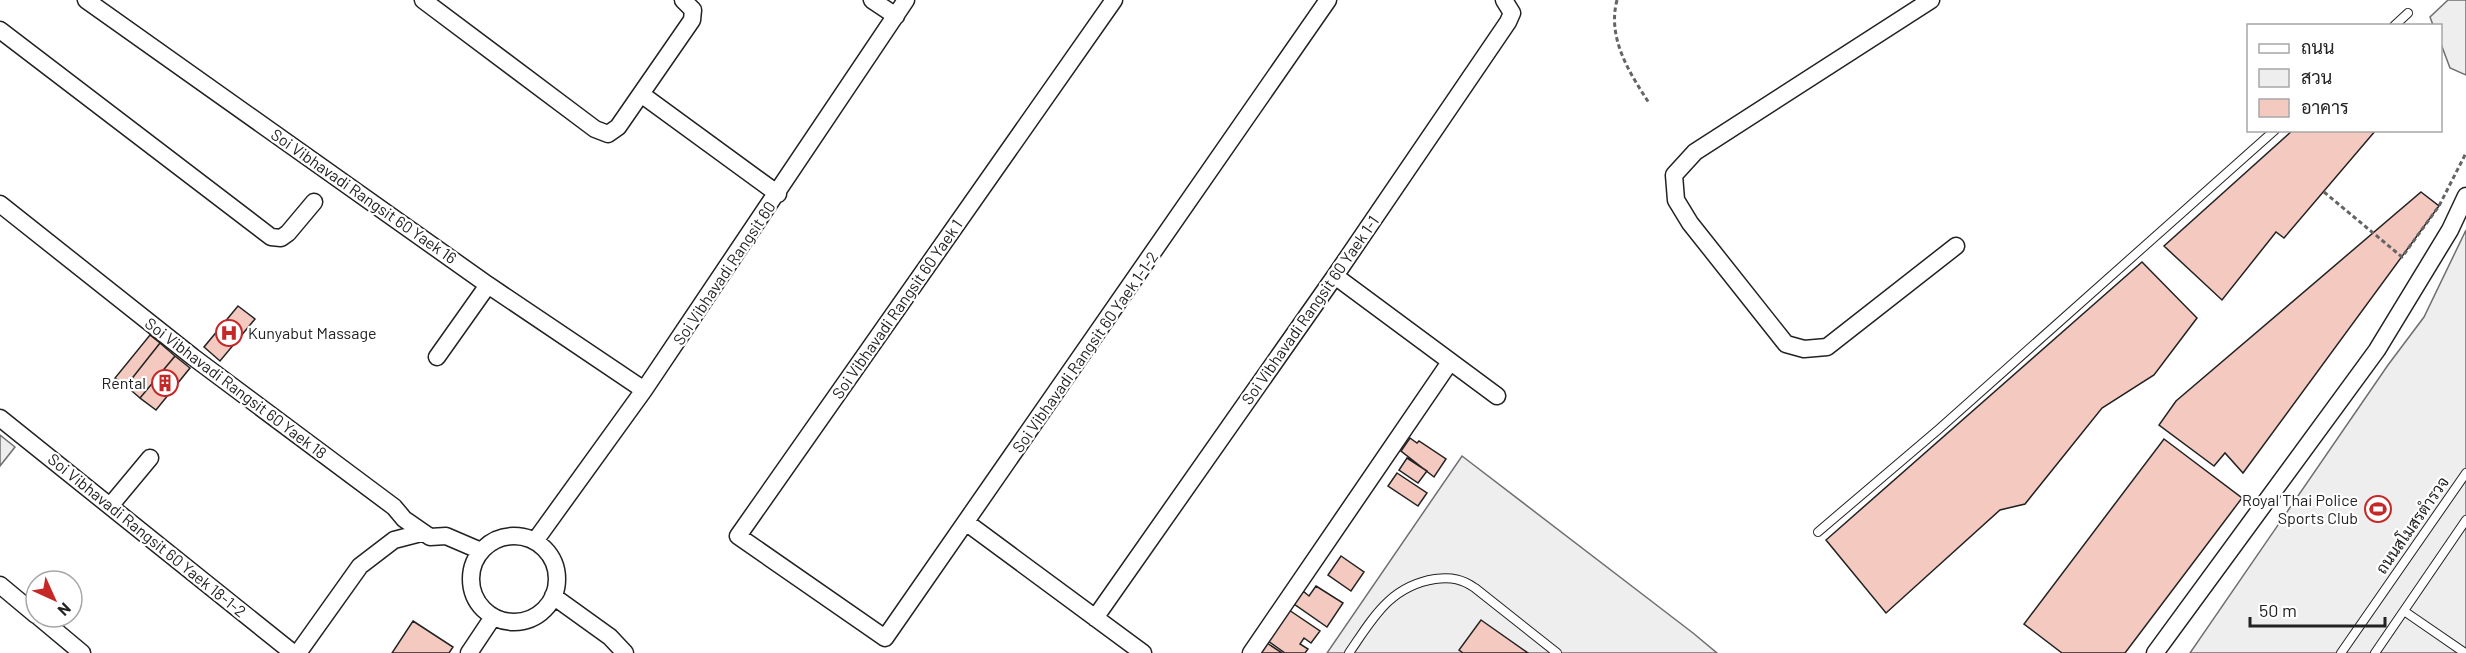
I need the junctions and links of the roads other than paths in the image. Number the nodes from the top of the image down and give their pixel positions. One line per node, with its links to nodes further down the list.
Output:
1 (86, 0): 22 (street, Soi Vibhavadi Rangsit 60 Yaek 16)
2 (423, 0): 14 (street)
3 (683, 0): 14 (street)
4 (872, 0): 11 (street)
5 (906, 0): 11 (street, Soi Vibhavadi Rangsit 60)
6 (1114, 0): 38 (street, Soi Vibhavadi Rangsit 60 Yaek 1)
7 (1328, 0): 32 (street, Soi Vibhavadi Rangsit 60 Yaek 1-1-2)
8 (1504, 0): 21 (street, Soi Vibhavadi Rangsit 60 Yaek 1-1)
9 (1930, 0): 20 (street)
10 (2408, 13): 12 (lane)
11 (896, 16): 16 (street, Soi Vibhavadi Rangsit 60)
12 (2396, 24)
13 (0, 30): 18 (street)
14 (641, 94): 16 (street)
15 (2274, 132): 33 (lane)
16 (778, 194): 25 (street, Soi Vibhavadi Rangsit 60)
17 (2466, 196): 54 (street)
18 (315, 202)
19 (0, 204): 34 (street, Soi Vibhavadi Rangsit 60 Yaek 18)
20 (1956, 246)
21 (1335, 276): 24 (street); 43 (street, Soi Vibhavadi Rangsit 60 Yaek 1-1)
22 (488, 285): 23 (street); 25 (street, Soi Vibhavadi Rangsit 60 Yaek 16)
23 (438, 357)
24 (1450, 362): 26 (street); 51 (street)
25 (644, 390): 35 (street, Soi Vibhavadi Rangsit 60)
26 (1497, 396)
27 (0, 418): 30 (street, Soi Vibhavadi Rangsit 60 Yaek 18-1-2)
28 (150, 458): 30 (street)
29 (2466, 473): 55 (lane, ถนนสโมสรตำรวจ)
30 (110, 506): 46 (street, Soi Vibhavadi Rangsit 60 Yaek 18-1-2)
31 (2466, 520): 41 (lane)
32 (967, 523): 38 (street, Soi Vibhavadi Rangsit 60 Yaek 1-1-2); 43 (street)
33 (1818, 532)
34 (421, 533): 36 (street); 47 (street)
35 (535, 541): 36 (street); 39 (street)
36 (481, 551): 42 (street)
37 (0, 585): 40 (street)
38 (821, 593)
39 (553, 596): 42 (street); 49 (street)
40 (24, 605)
41 (2404, 611): 56 (lane); 57 (lane)
42 (493, 617): 48 (street)
43 (1095, 618): 50 (street)
44 (53, 629): 45 (street)
45 (82, 653)
46 (294, 653)
47 (298, 653)
48 (469, 653)
49 (625, 653)
50 (1143, 653)
51 (1251, 653)
52 (1349, 653): 53 (lane)
53 (1557, 653)
54 (2155, 653)
55 (2341, 653)
56 (2375, 653)
57 (2465, 653)

